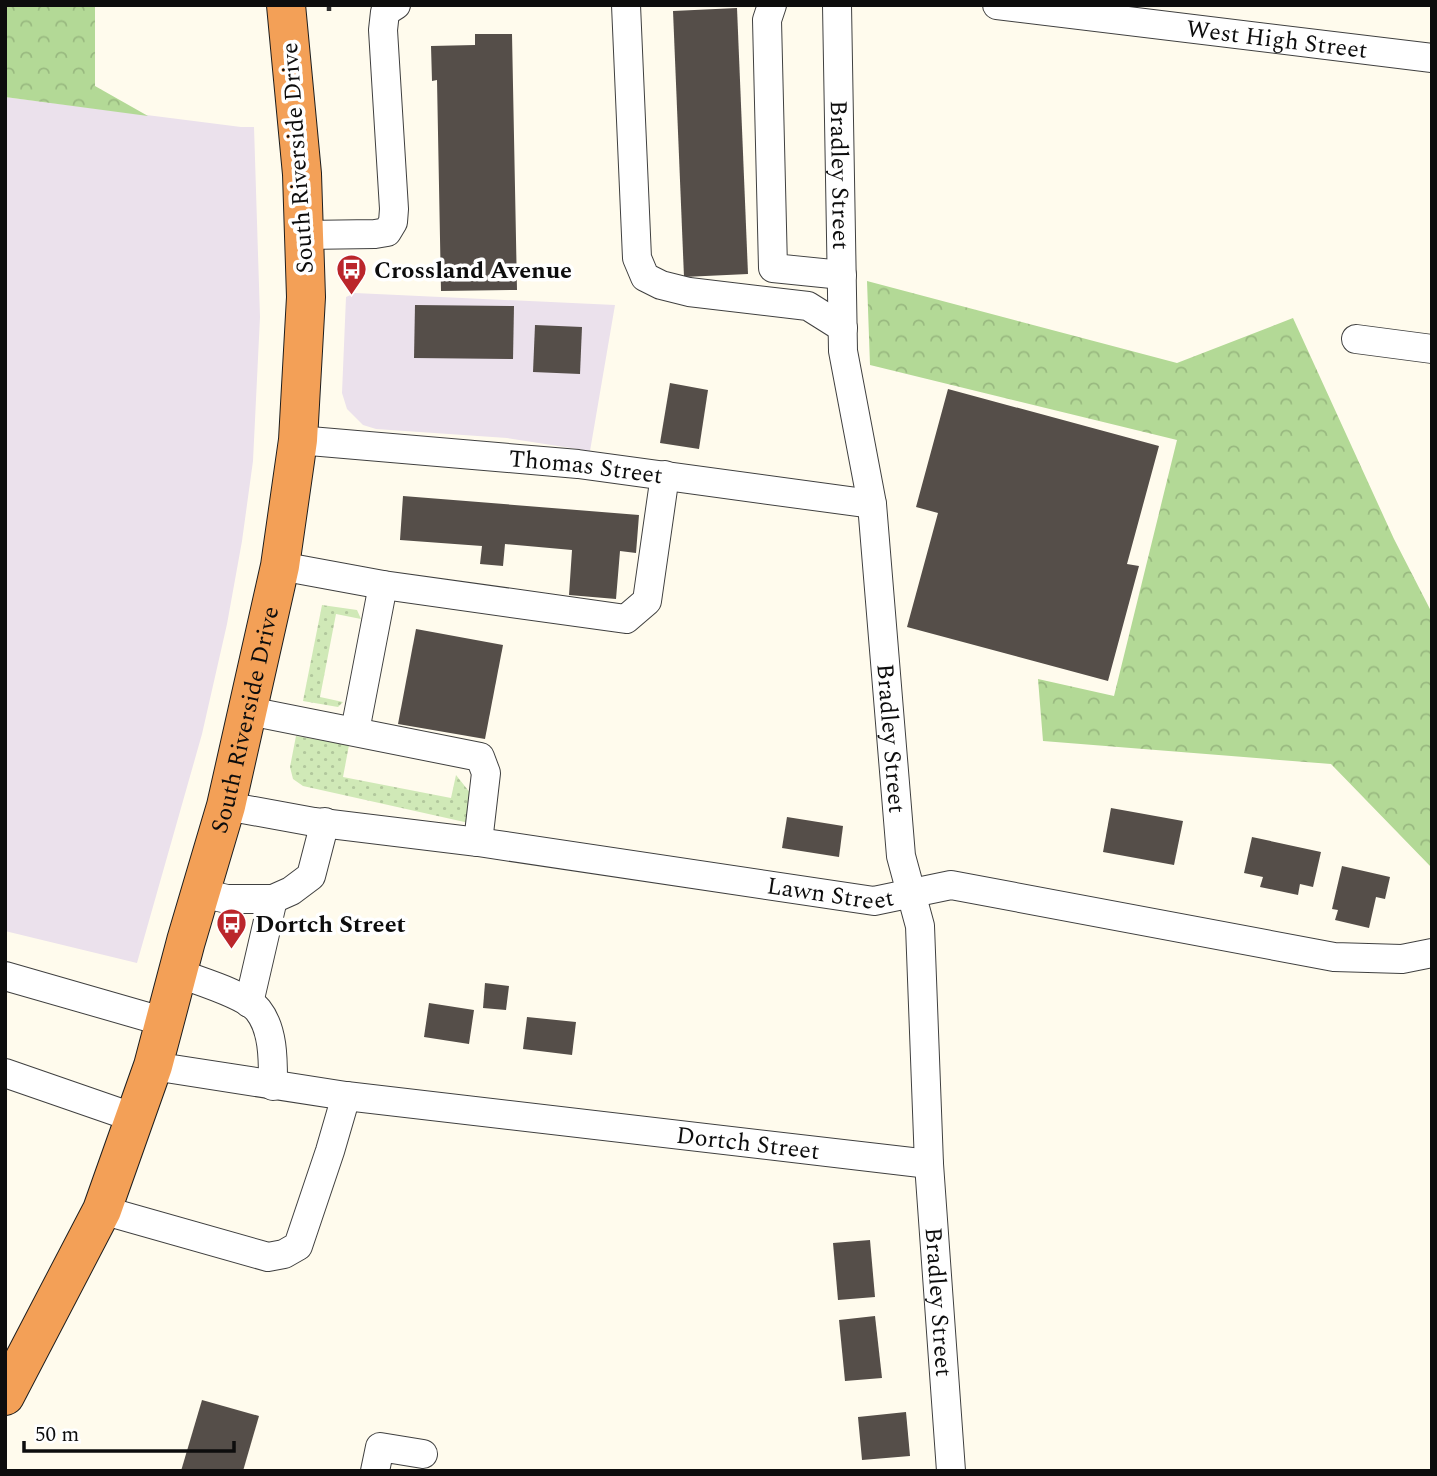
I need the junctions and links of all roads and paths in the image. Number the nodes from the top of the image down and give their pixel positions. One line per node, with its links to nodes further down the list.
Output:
1 (286, 5): 8 (highway, South Riverside Drive)
2 (396, 5): 8 (street)
3 (626, 5): 10 (street)
4 (772, 5): 9 (street)
5 (837, 5): 9 (street, Bradley Street)
6 (998, 5): 7 (street, West High Street)
7 (1432, 58)
8 (304, 235): 13 (highway, South Riverside Drive)
9 (842, 275): 10 (street, Bradley Street)
10 (844, 328): 15 (street, Bradley Street)
11 (1356, 339): 12 (street)
12 (1432, 349)
13 (298, 440): 14 (street, Thomas Street); 16 (highway, South Riverside Drive)
14 (665, 475): 15 (street, Thomas Street); 17 (street)
15 (873, 504): 23 (street, Bradley Street)
16 (280, 566): 17 (street); 18 (highway, South Riverside Drive)
17 (383, 584): 19 (street)
18 (249, 711): 19 (street); 20 (highway, South Riverside Drive)
19 (355, 731): 22 (street)
20 (226, 806): 21 (street, Lawn Street); 24 (highway, South Riverside Drive)
21 (325, 822): 22 (street, Lawn Street); 25 (street)
22 (478, 842): 23 (street, Lawn Street)
23 (911, 892): 26 (street, Lawn Street); 36 (street, Bradley Street)
24 (201, 893): 25 (street); 27 (highway, South Riverside Drive)
25 (273, 898): 29 (street)
26 (1432, 953)
27 (178, 973): 29 (street); 30 (highway, South Riverside Drive)
28 (5, 976): 30 (street)
29 (249, 1003): 33 (street)
30 (165, 1022): 31 (highway, South Riverside Drive)
31 (153, 1066): 33 (street, Dortch Street); 35 (highway, South Riverside Drive)
32 (5, 1073): 35 (street)
33 (273, 1086): 34 (street, Dortch Street)
34 (346, 1096): 36 (street, Dortch Street); 37 (street)
35 (135, 1118): 37 (highway, South Riverside Drive)
36 (929, 1164): 41 (street, Bradley Street)
37 (102, 1210): 38 (highway, South Riverside Drive)
38 (5, 1396)
39 (423, 1454): 40 (street)
40 (375, 1471)
41 (951, 1471)

